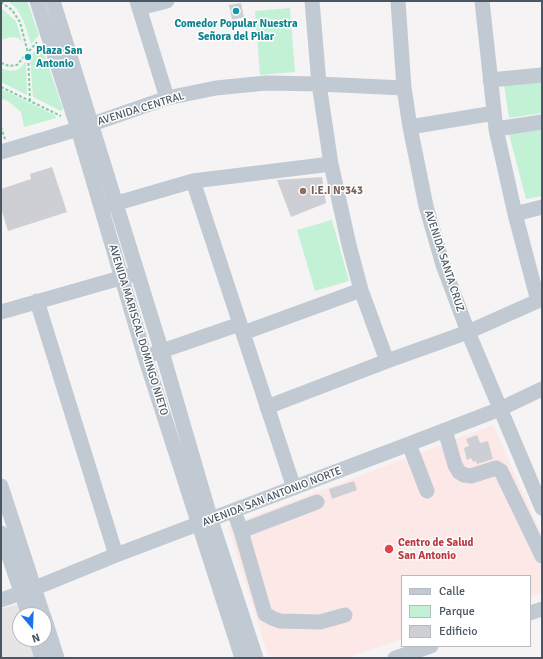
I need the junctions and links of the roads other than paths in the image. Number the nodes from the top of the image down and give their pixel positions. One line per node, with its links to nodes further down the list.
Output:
1 (37, 1): 15 (street, AVENIDA MARISCAL DOMINGO NIETO)
2 (53, 1): 15 (street, AVENIDA MARISCAL DOMINGO NIETO)
3 (167, 1): 7 (street)
4 (312, 1): 10 (street)
5 (398, 1): 11 (street, AVENIDA SANTA CRUZ)
6 (482, 1): 9 (street)
7 (138, 4): 12 (street)
8 (542, 75): 9 (street)
9 (490, 80): 13 (street)
10 (319, 84): 11 (street, AVENIDA CENTRAL); 12 (street, AVENIDA CENTRAL); 19 (street)
11 (404, 88): 16 (street, AVENIDA SANTA CRUZ)
12 (167, 98): 15 (street, AVENIDA CENTRAL)
13 (494, 113): 16 (street); 17 (street)
14 (542, 122): 17 (street)
15 (85, 126): 18 (street, AVENIDA CENTRAL); 21 (street, AVENIDA MARISCAL DOMINGO NIETO); 23 (street, AVENIDA MARISCAL DOMINGO NIETO)
16 (410, 127): 34 (street, AVENIDA SANTA CRUZ)
17 (496, 128): 24 (street)
18 (1, 152)
19 (331, 164): 20 (street); 29 (street)
20 (193, 181): 21 (street); 33 (street)
21 (116, 204): 23 (street); 25 (street, AVENIDA MARISCAL DOMINGO NIETO)
22 (542, 207): 24 (street)
23 (101, 209): 26 (street, AVENIDA MARISCAL DOMINGO NIETO)
24 (515, 214): 30 (street)
25 (127, 240): 26 (street); 27 (street, AVENIDA MARISCAL DOMINGO NIETO)
26 (112, 244): 28 (street, AVENIDA MARISCAL DOMINGO NIETO)
27 (137, 273): 28 (street); 35 (street, AVENIDA MARISCAL DOMINGO NIETO)
28 (122, 277): 31 (street); 36 (street, AVENIDA MARISCAL DOMINGO NIETO)
29 (361, 290): 33 (street); 37 (street)
30 (540, 300): 34 (street)
31 (37, 301): 32 (street); 52 (street)
32 (1, 312)
33 (242, 329): 35 (street); 39 (street)
34 (468, 332): 37 (street); 40 (street, AVENIDA SANTA CRUZ)
35 (162, 352): 36 (street); 49 (street, AVENIDA MARISCAL DOMINGO NIETO)
36 (145, 357): 49 (street, AVENIDA MARISCAL DOMINGO NIETO)
37 (388, 361): 39 (street)
38 (542, 389): 40 (street, AVENIDA SAN ANTONIO NORTE)
39 (267, 407): 44 (street)
40 (500, 408): 41 (street, AVENIDA SAN ANTONIO NORTE); 47 (street, AVENIDA SANTA CRUZ)
41 (445, 430): 42 (street, AVENIDA SAN ANTONIO NORTE); 53 (street)
42 (409, 444): 44 (street, AVENIDA SAN ANTONIO NORTE); 45 (street)
43 (1, 486): 54 (street)
44 (294, 488): 48 (street, AVENIDA SAN ANTONIO NORTE)
45 (427, 491)
46 (317, 502): 50 (street)
47 (542, 508)
48 (234, 511): 49 (street, AVENIDA SAN ANTONIO NORTE); 50 (street)
49 (205, 522): 52 (street, AVENIDA SAN ANTONIO NORTE); 66 (street, AVENIDA MARISCAL DOMINGO NIETO); 67 (street, AVENIDA MARISCAL DOMINGO NIETO)
50 (241, 531): 60 (street)
51 (1, 532): 54 (street)
52 (116, 555): 54 (street, AVENIDA SAN ANTONIO NORTE)
53 (542, 556)
54 (28, 590): 55 (street, AVENIDA SAN ANTONIO NORTE); 56 (street); 57 (street)
55 (1, 600)
56 (29, 607)
57 (38, 607)
58 (542, 609): 59 (street)
59 (531, 613)
60 (345, 615)
61 (52, 642): 65 (street)
62 (39, 647): 64 (street)
63 (428, 647): 68 (street)
64 (42, 658)
65 (57, 658)
66 (242, 658)
67 (256, 658)
68 (395, 658)

